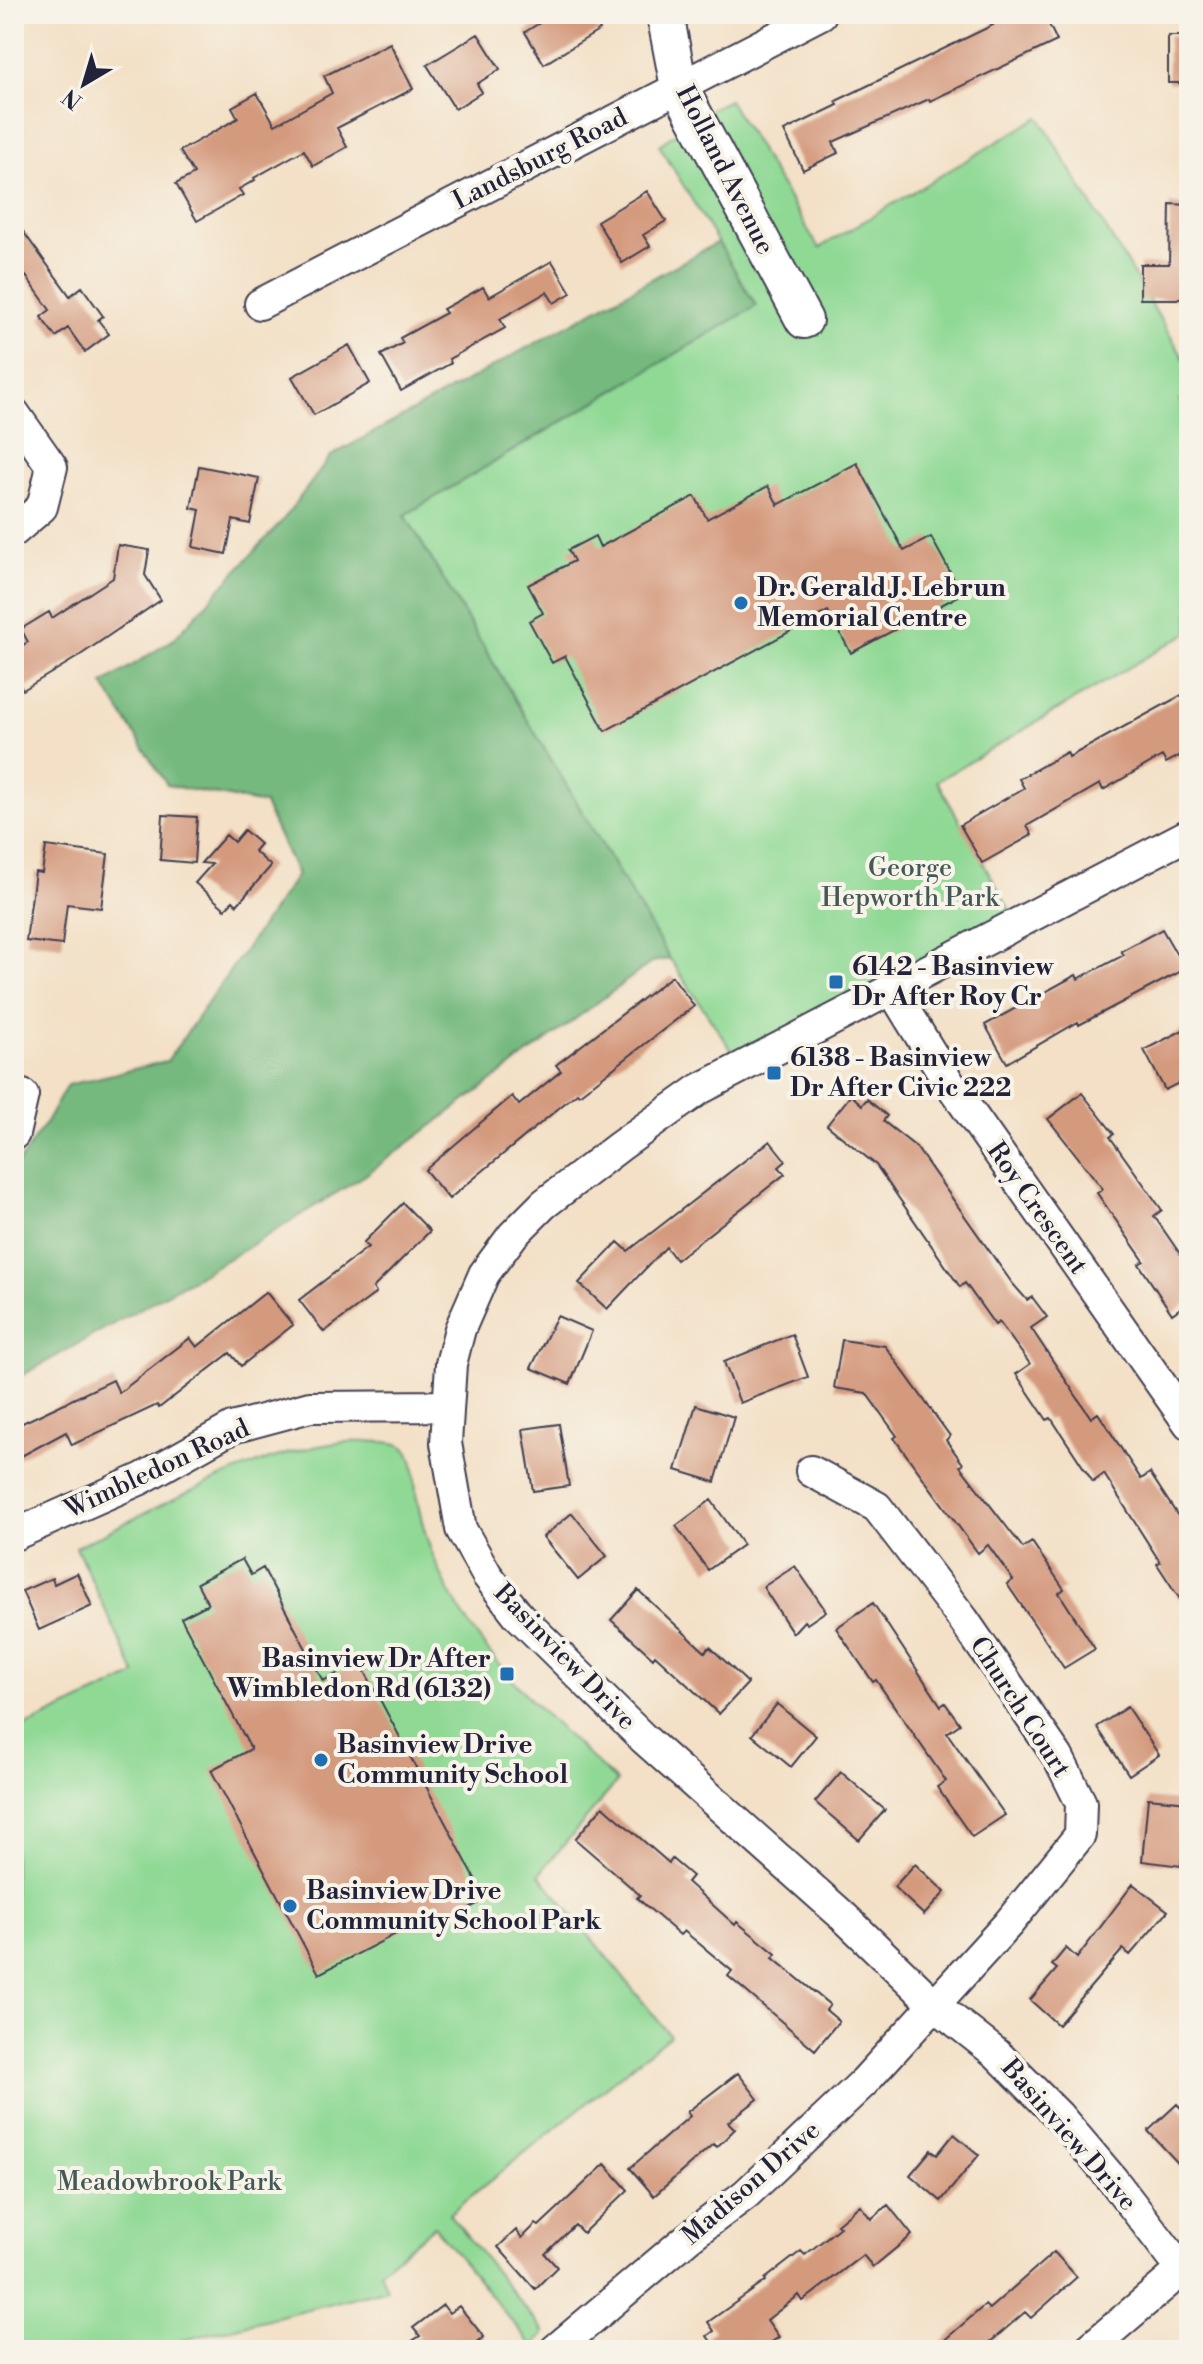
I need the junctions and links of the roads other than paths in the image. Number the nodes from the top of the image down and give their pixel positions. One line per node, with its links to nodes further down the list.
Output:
1 (665, 14): 3 (street, Holland Avenue)
2 (821, 14): 3 (street, Landsburg Road)
3 (679, 87): 4 (street, Landsburg Road); 5 (street, Holland Avenue)
4 (260, 304)
5 (804, 320)
6 (14, 413): 7 (street)
7 (14, 531)
8 (1188, 838): 9 (street, Basinview Drive)
9 (891, 988): 12 (street, Basinview Drive); 13 (street, Roy Crescent)
10 (23, 1095): 11 (street)
11 (14, 1134)
12 (447, 1406): 15 (street, Wimbledon Road); 16 (street, Basinview Drive)
13 (1189, 1424)
14 (811, 1471): 16 (street, Church Court)
15 (14, 1535)
16 (936, 2006): 17 (street, Basinview Drive); 18 (street, Madison Drive)
17 (1187, 2271): 19 (street)
18 (555, 2350)
19 (1088, 2350)

